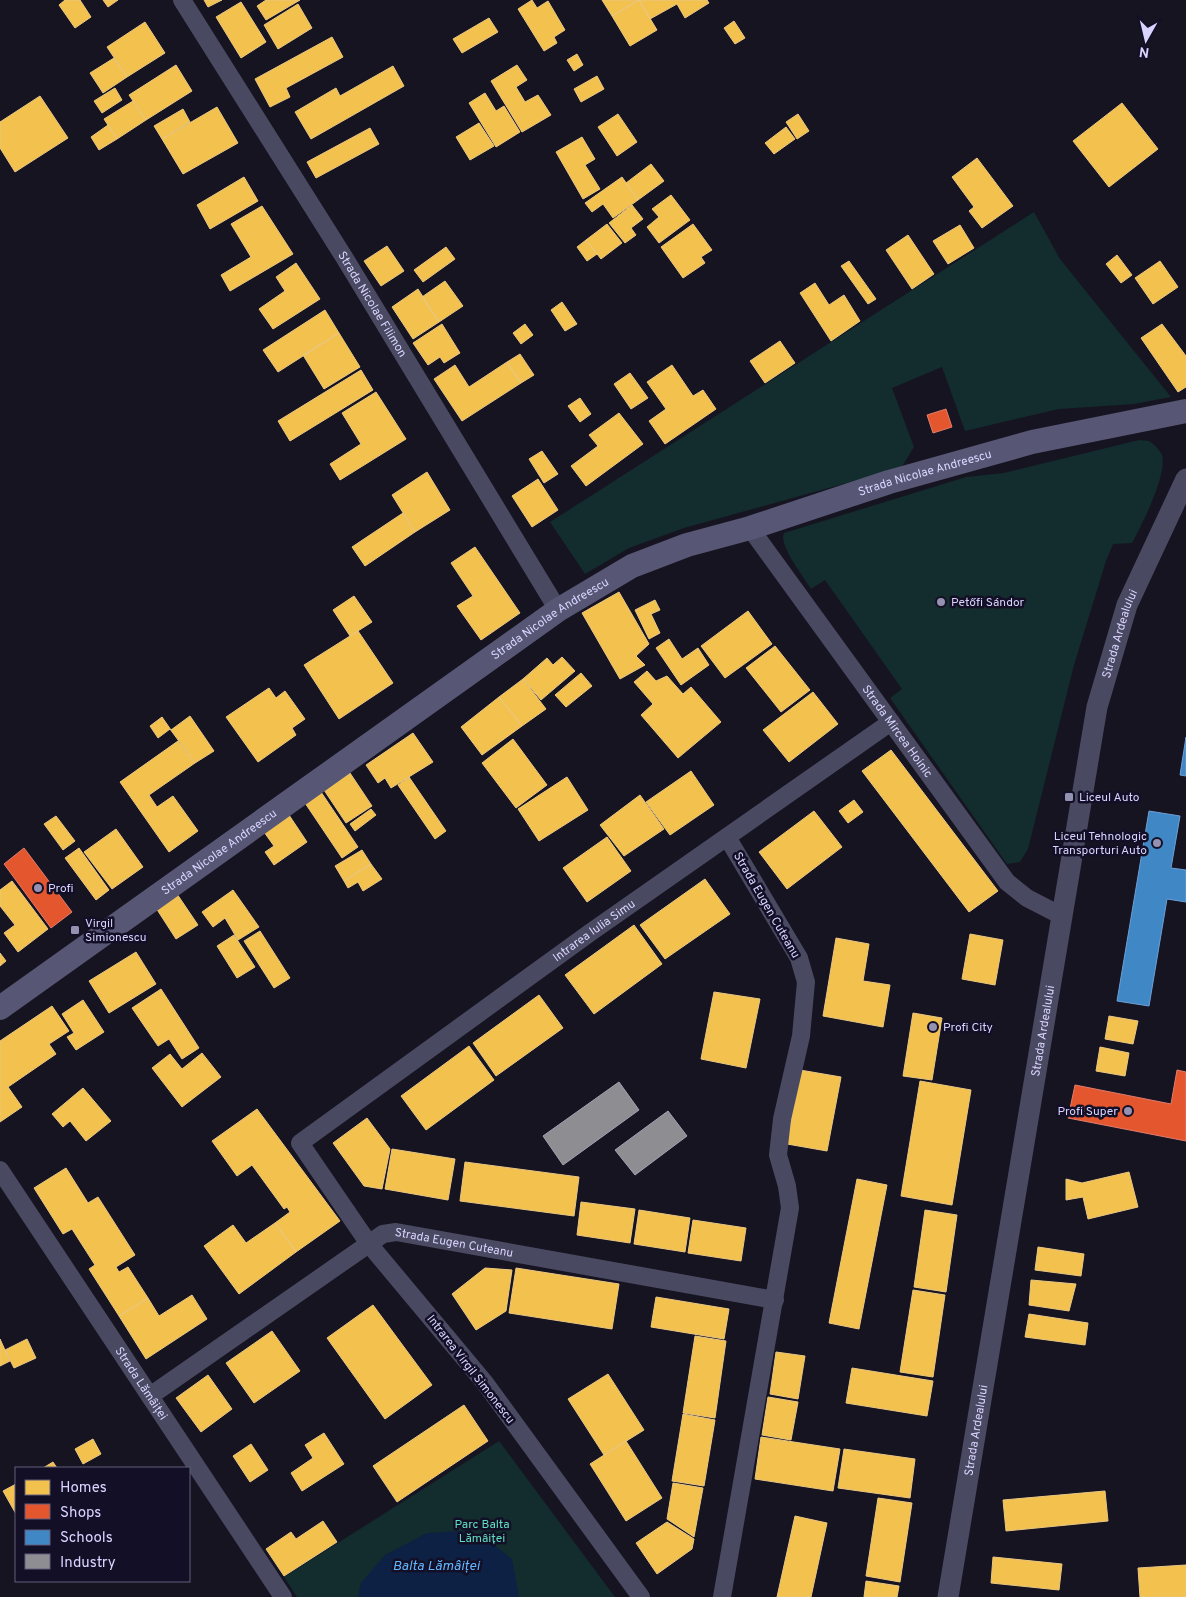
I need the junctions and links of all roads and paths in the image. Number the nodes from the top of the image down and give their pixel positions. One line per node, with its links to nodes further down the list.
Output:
1 (182, 0): 5 (street, Strada Nicolae Filimon)
2 (1186, 411): 4 (main road, Strada Nicolae Andreescu)
3 (1186, 479): 8 (street, Strada Ardealului)
4 (750, 528): 5 (main road, Strada Nicolae Andreescu); 6 (street, Strada Mircea Hoinic)
5 (558, 610): 9 (main road, Strada Nicolae Andreescu)
6 (891, 722): 7 (street, Intrarea Iulia Simu); 8 (street, Strada Mircea Hoinic)
7 (727, 837): 10 (street, Intrarea Iulia Simu); 13 (street, Strada Eugen Cuteanu)
8 (1062, 916): 18 (street, Strada Ardealului)
9 (0, 1008)
10 (300, 1142): 12 (street, Intrarea Virgil Simonescu)
11 (0, 1170): 14 (street, Strada Lămâiței)
12 (369, 1244): 13 (street, Strada Eugen Cuteanu); 14 (street, Strada Eugen Cuteanu); 16 (street, Intrarea Virgil Simonescu)
13 (775, 1300): 17 (street, Strada Eugen Cuteanu)
14 (150, 1396): 15 (street, Strada Lămâiței)
15 (284, 1597)
16 (641, 1597)
17 (722, 1597)
18 (948, 1597)

